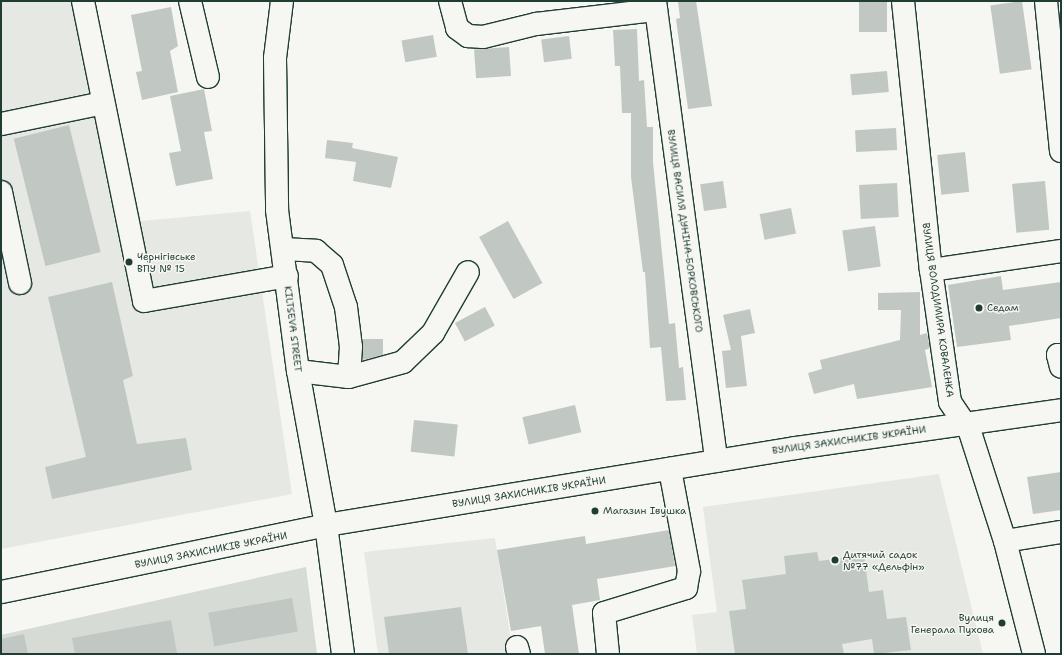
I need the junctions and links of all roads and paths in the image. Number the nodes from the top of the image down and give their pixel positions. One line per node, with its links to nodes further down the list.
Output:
1 (83, 1): 9 (street)
2 (190, 1): 8 (street)
3 (282, 1): 13 (street, KILTSEVA STREET)
4 (450, 1): 7 (street)
5 (903, 1): 15 (street, ВУЛИЦЯ ВОЛОДИМИРА КОВАЛЕНКА)
6 (1046, 1): 11 (street)
7 (655, 5): 25 (street, ВУЛИЦЯ ВАСИЛЯ ДУНІНА-БОРКОВСЬКОГО)
8 (208, 77)
9 (103, 102): 10 (street); 17 (street)
10 (1, 124)
11 (1061, 151)
12 (1, 192): 18 (street)
13 (283, 249): 17 (street, KILTSEVA STREET); 22 (street)
14 (1061, 251): 15 (street)
15 (931, 270): 24 (street, ВУЛИЦЯ ВОЛОДИМИРА КОВАЛЕНКА)
16 (468, 272): 22 (street)
17 (287, 276): 21 (street, KILTSEVA STREET)
18 (20, 283)
19 (1061, 354): 20 (street)
20 (1061, 367)
21 (298, 370): 22 (street); 27 (street, KILTSEVA STREET)
22 (349, 377)
23 (1061, 410): 24 (street, ВУЛИЦЯ ЗАХИСНИКІВ УКРАЇНИ)
24 (965, 424): 25 (street, ВУЛИЦЯ ЗАХИСНИКІВ УКРАЇНИ); 29 (street, ВУЛИЦЯ ВОЛОДИМИРА КОВАЛЕНКА)
25 (716, 461): 26 (street, ВУЛИЦЯ ЗАХИСНИКІВ УКРАЇНИ)
26 (670, 469): 27 (street, ВУЛИЦЯ ЗАХИСНИКІВ УКРАЇНИ); 32 (street)
27 (326, 525): 30 (street, ВУЛИЦЯ ЗАХИСНИКІВ УКРАЇНИ); 31 (street, KILTSEVA STREET)
28 (1061, 532): 29 (street)
29 (1005, 541): 33 (street, ВУЛИЦЯ ВОЛОДИМИРА КОВАЛЕНКА)
30 (1, 592)
31 (343, 654)
32 (608, 654)
33 (1034, 654)

